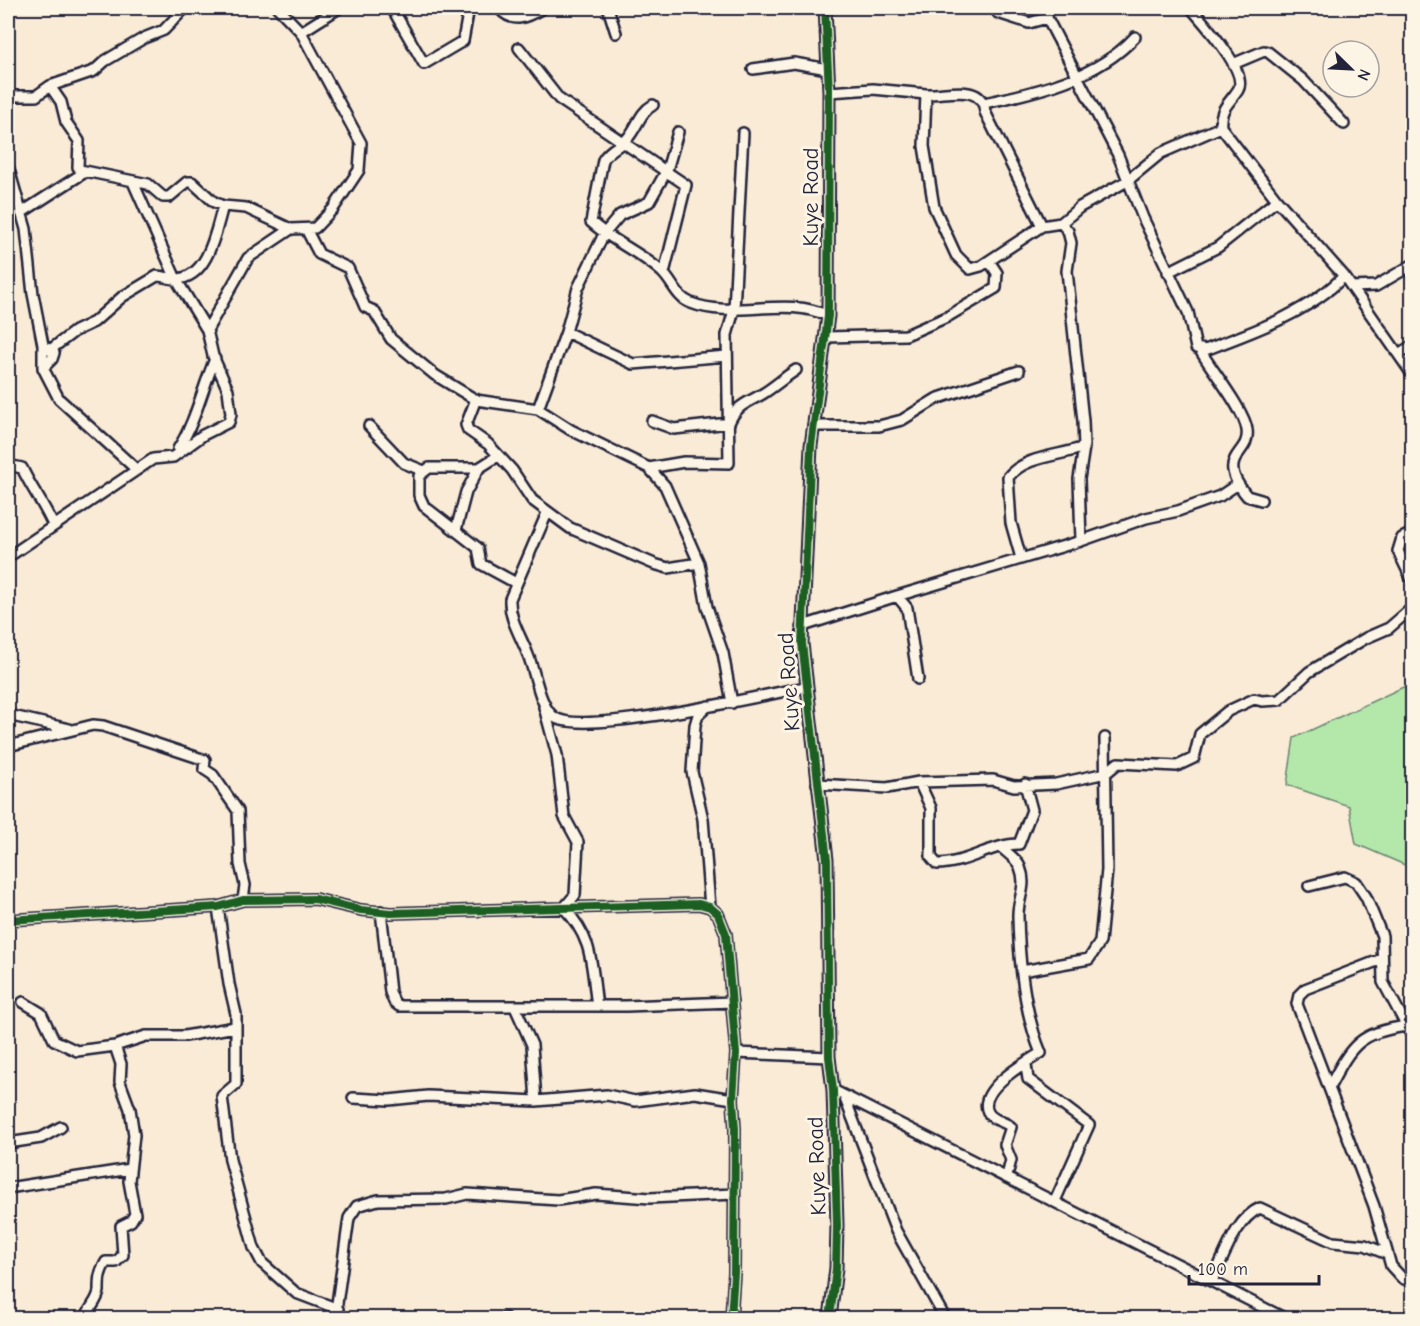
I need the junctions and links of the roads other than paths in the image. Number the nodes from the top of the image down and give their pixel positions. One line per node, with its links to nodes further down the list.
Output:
1 (184, 8): 22 (street)
2 (278, 8): 14 (street)
3 (339, 8): 14 (street)
4 (392, 8): 5 (street)
5 (469, 8)
6 (499, 8): 7 (street)
7 (543, 8)
8 (608, 8): 15 (street)
9 (825, 8): 20 (street, Kuye Road)
10 (999, 8): 13 (street)
11 (1048, 8): 13 (street)
12 (1191, 8): 18 (street)
13 (1047, 18): 21 (street)
14 (301, 32): 44 (street)
15 (616, 33)
16 (1135, 37): 21 (street)
17 (519, 48): 32 (street)
18 (1233, 64): 28 (street); 29 (street)
19 (753, 69): 20 (street)
20 (828, 69): 23 (street, Kuye Road)
21 (1078, 75): 26 (street); 36 (street)
22 (50, 86): 25 (street); 35 (street)
23 (829, 92): 24 (street); 54 (street, Kuye Road)
24 (926, 94): 26 (street); 46 (street)
25 (8, 96)
26 (984, 103): 42 (street)
27 (653, 105): 32 (street)
28 (1344, 124)
29 (1221, 127): 36 (street); 38 (street)
30 (678, 132): 34 (street)
31 (743, 134): 53 (street)
32 (625, 141): 34 (street); 45 (street)
33 (8, 166): 40 (street)
34 (667, 170): 45 (street); 49 (street)
35 (85, 172): 37 (street); 40 (street)
36 (1127, 181): 41 (street); 48 (street)
37 (133, 182): 39 (street); 51 (street)
38 (1277, 200): 48 (street); 50 (street)
39 (223, 206): 43 (street); 51 (street)
40 (21, 213): 59 (street)
41 (1061, 223): 42 (street); 73 (street)
42 (1042, 226): 46 (street)
43 (291, 229): 44 (street); 55 (street)
44 (306, 230): 67 (street)
45 (604, 234): 49 (street); 56 (street)
46 (989, 261): 57 (street)
47 (1413, 265): 52 (street)
48 (1168, 272): 60 (street)
49 (664, 273): 53 (street)
50 (1344, 276): 52 (street); 60 (street)
51 (176, 279): 55 (street); 59 (street)
52 (1352, 286): 61 (street)
53 (734, 310): 54 (street); 62 (street)
54 (828, 315): 57 (street, Kuye Road)
55 (207, 330): 63 (street)
56 (566, 332): 62 (street); 68 (street)
57 (827, 337): 72 (street, Kuye Road)
58 (1413, 346): 61 (street)
59 (46, 347): 79 (street)
60 (1200, 350): 81 (street)
61 (1400, 354): 66 (street)
62 (727, 356): 70 (street)
63 (215, 359): 75 (street); 75 (street)
64 (796, 370): 70 (street)
65 (1019, 371): 72 (street)
66 (1413, 374)
67 (476, 399): 68 (street); 74 (street)
68 (538, 409): 78 (street)
69 (652, 422): 70 (street)
70 (729, 423): 78 (street)
71 (369, 426): 80 (street)
72 (813, 426): 95 (street, Kuye Road)
73 (1084, 447): 87 (street); 89 (street)
74 (498, 456): 77 (street); 83 (street)
75 (174, 457): 79 (street)
76 (8, 465): 84 (street)
77 (479, 468): 80 (street); 85 (street)
78 (649, 468): 90 (street)
79 (137, 470): 84 (street)
80 (424, 471): 85 (street)
81 (1238, 484): 82 (street); 87 (street)
82 (1261, 500)
83 (547, 513): 90 (street); 92 (street)
84 (53, 525): 88 (street)
85 (456, 530): 92 (street)
86 (1413, 532): 91 (street)
87 (1081, 541): 89 (street)
88 (8, 557)
89 (1021, 558): 93 (street)
90 (699, 563): 98 (street)
91 (1413, 580)
92 (516, 583): 100 (street)
93 (897, 597): 95 (street); 96 (street)
94 (1413, 608): 105 (street)
95 (802, 626): 97 (street, Kuye Road)
96 (918, 679)
97 (805, 687): 98 (street); 107 (street, Kuye Road)
98 (732, 703): 99 (street)
99 (710, 705): 100 (street); 113 (street)
100 (544, 706): 114 (street)
101 (8, 715): 102 (street)
102 (72, 730): 104 (street); 111 (street)
103 (1105, 738): 105 (street)
104 (8, 746)
105 (1106, 773): 108 (street); 118 (street)
106 (919, 782): 107 (street); 108 (street); 109 (street)
107 (817, 784): 128 (street, Kuye Road)
108 (1025, 784): 109 (street)
109 (1001, 847): 118 (street)
110 (1309, 886): 117 (street)
111 (243, 900): 112 (street); 115 (street)
112 (218, 907): 116 (street); 124 (street)
113 (710, 907): 114 (street); 120 (street)
114 (564, 908): 115 (street); 122 (street)
115 (381, 911): 121 (street)
116 (8, 920)
117 (1382, 958): 123 (street); 130 (street)
118 (1022, 971): 129 (street)
119 (23, 1002): 126 (street)
120 (732, 1002): 122 (street); 127 (street)
121 (515, 1006): 122 (street); 135 (street)
122 (597, 1006)
123 (1407, 1026): 125 (street); 130 (street)
124 (235, 1027): 126 (street); 146 (street)
125 (1413, 1036)
126 (116, 1046): 138 (street)
127 (736, 1053): 128 (street); 134 (street)
128 (829, 1057): 131 (street, Kuye Road)
129 (1026, 1065): 139 (street); 142 (street)
130 (1330, 1086): 143 (street)
131 (833, 1090): 132 (street); 149 (street, Kuye Road)
132 (844, 1096): 139 (street); 150 (street)
133 (353, 1098): 135 (street)
134 (733, 1099): 135 (street); 141 (street)
135 (536, 1101)
136 (61, 1127): 137 (street)
137 (8, 1143)
138 (130, 1169): 140 (street); 147 (street)
139 (1006, 1176): 142 (street)
140 (8, 1188)
141 (734, 1194): 146 (street); 148 (street)
142 (1055, 1201): 144 (street)
143 (1388, 1254): 144 (street); 145 (street)
144 (1212, 1281): 151 (street)
145 (1413, 1282)
146 (336, 1314)
147 (86, 1318)
148 (731, 1318)
149 (830, 1318)
150 (945, 1318)
151 (1284, 1318)

